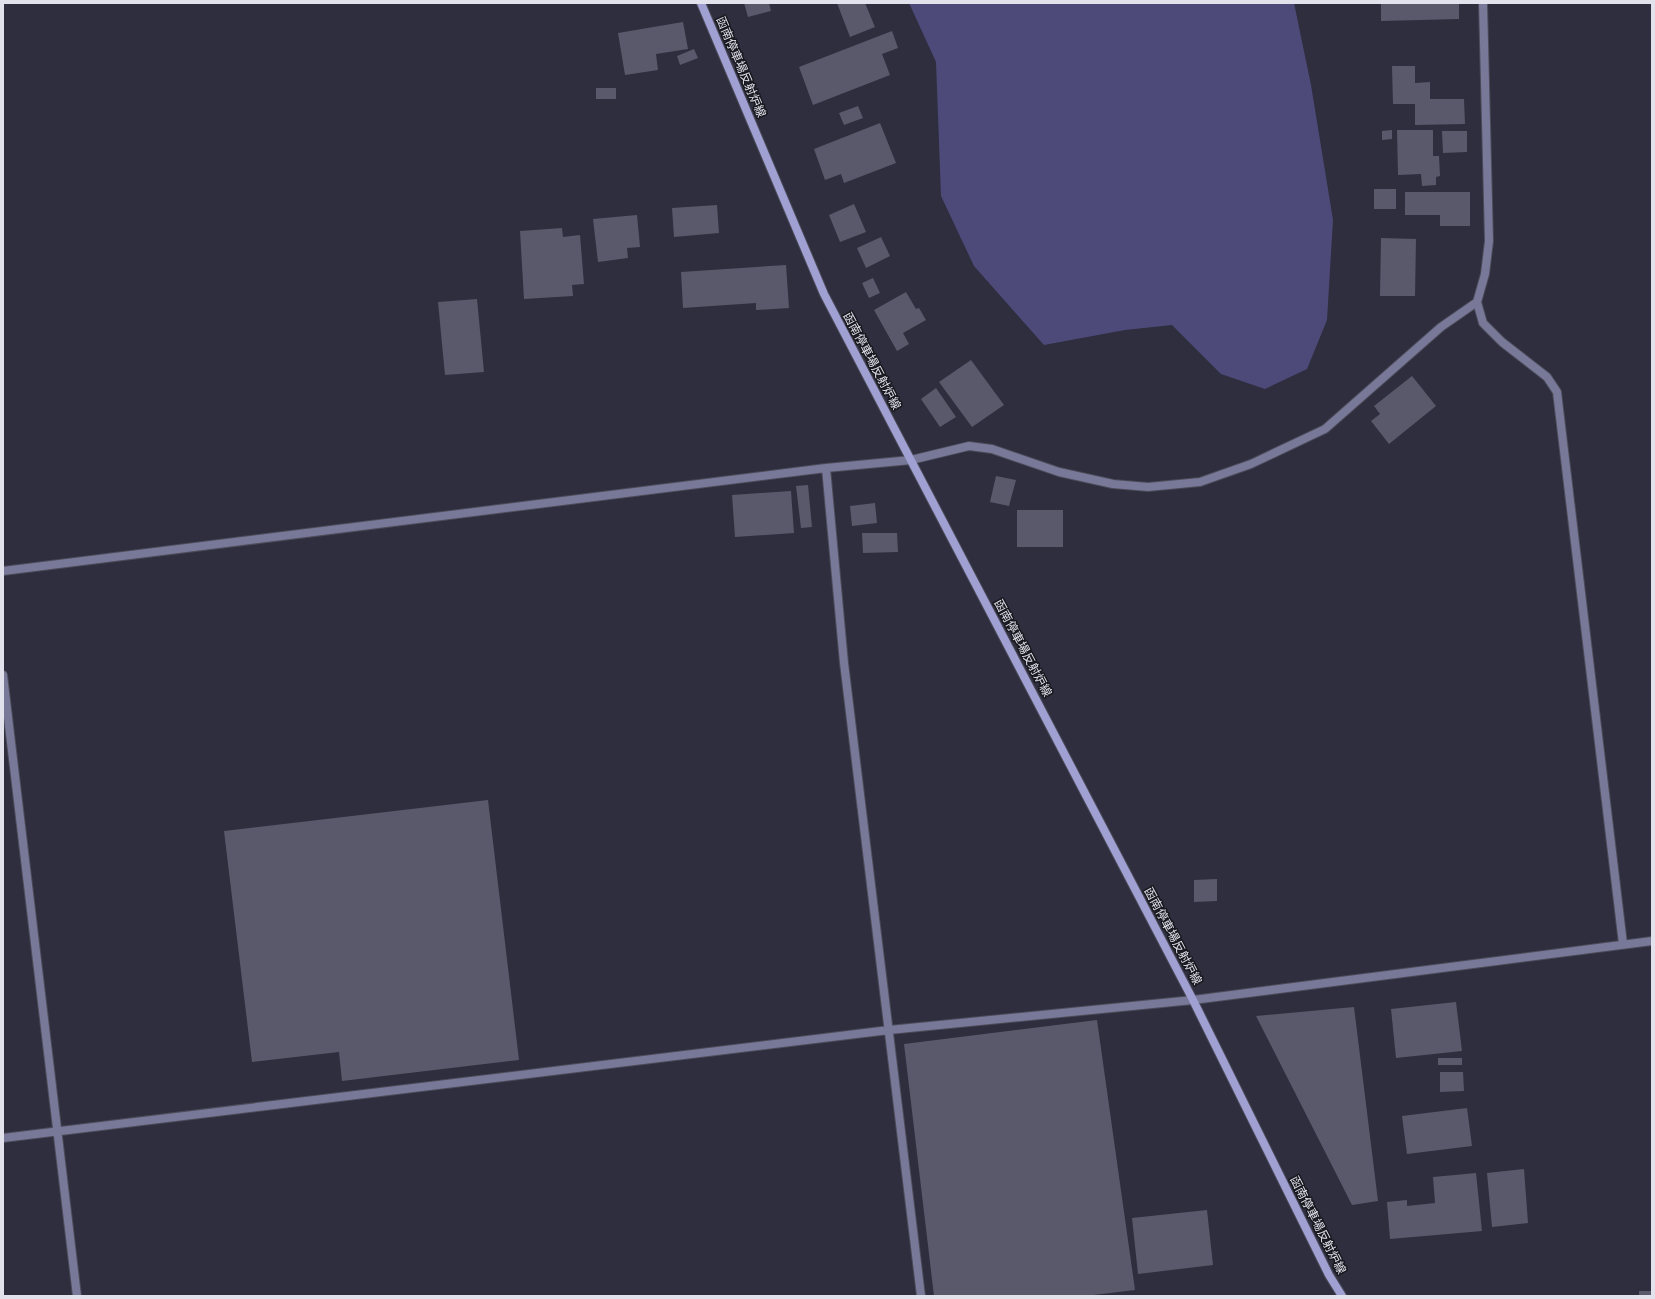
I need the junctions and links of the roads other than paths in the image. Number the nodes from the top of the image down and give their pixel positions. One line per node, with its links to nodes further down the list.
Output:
1 (701, 3): 4 (main road, 函南停車場反射炉線)
2 (1483, 3): 3 (street)
3 (1477, 302): 4 (street); 9 (street)
4 (911, 460): 5 (street); 10 (main road, 函南停車場反射炉線)
5 (826, 468): 6 (street); 11 (street)
6 (3, 571)
7 (3, 675): 12 (street)
8 (1652, 940): 9 (street)
9 (1623, 944): 10 (street)
10 (1193, 1000): 11 (street); 16 (main road, 函南停車場反射炉線)
11 (889, 1030): 12 (street); 15 (street)
12 (58, 1131): 13 (street); 14 (street)
13 (3, 1138)
14 (77, 1296)
15 (921, 1296)
16 (1342, 1296)

